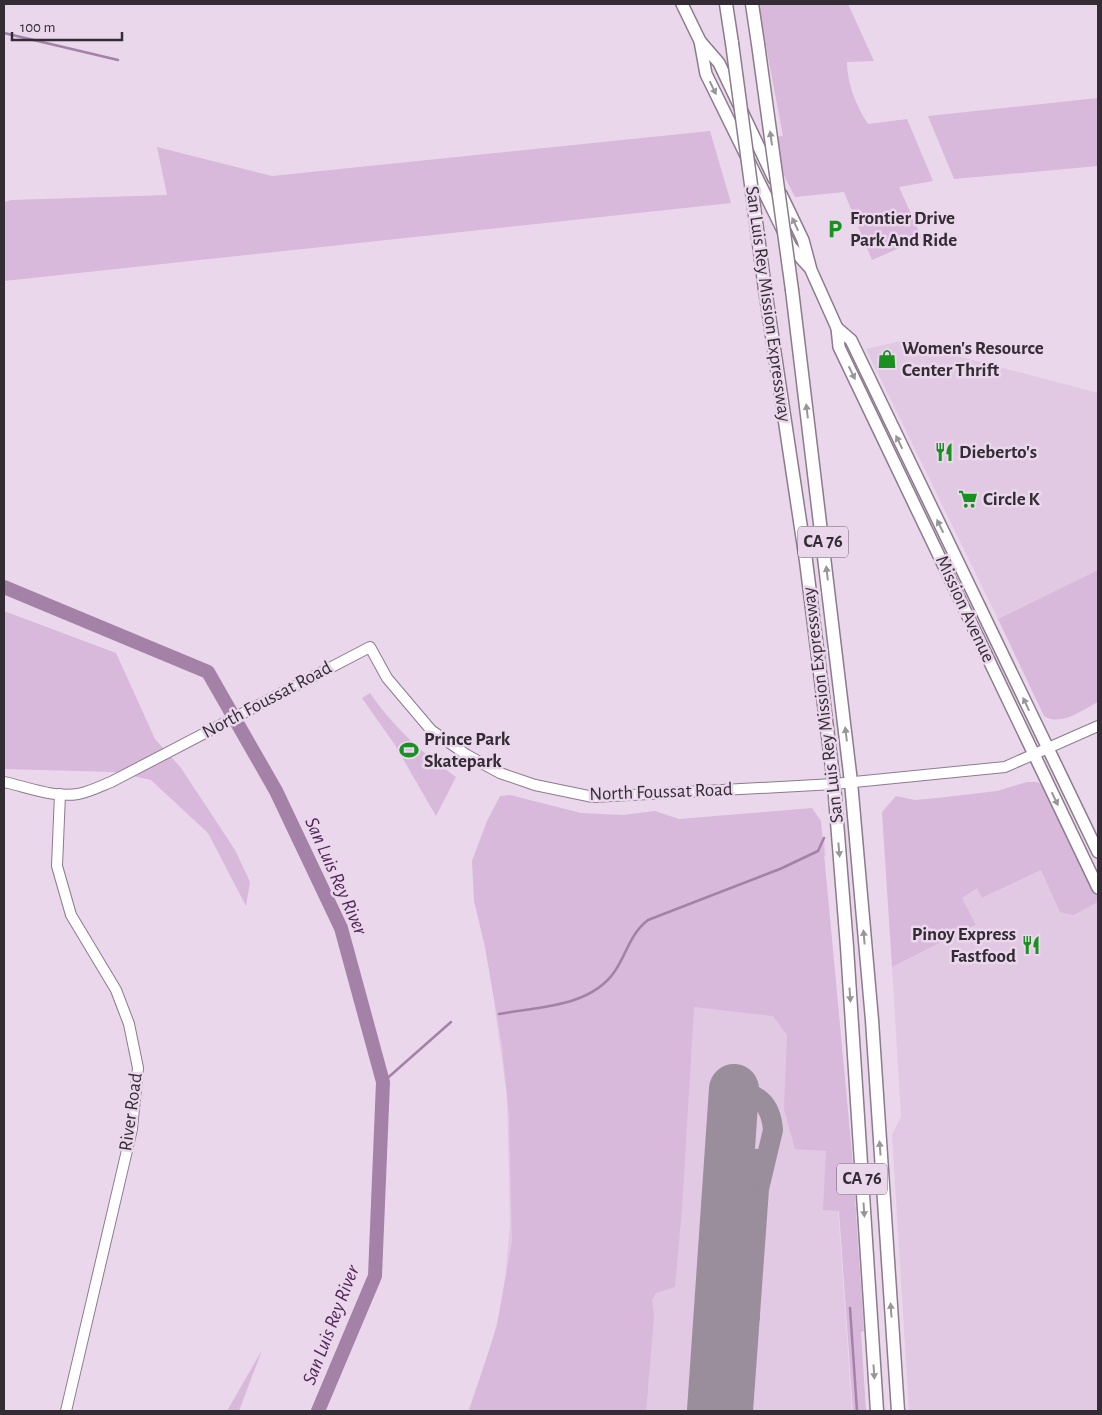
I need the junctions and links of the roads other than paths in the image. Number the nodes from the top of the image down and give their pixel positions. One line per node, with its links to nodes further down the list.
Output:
1 (682, 4): 4 (main road, Mission Avenue)
2 (726, 4): 12 (highway, San Luis Rey Mission Expressway / CA 76, bridge)
3 (752, 4): 11 (highway, San Luis Rey Mission Expressway / CA 76, one-way to 3, bridge)
4 (700, 41): 5 (main road, Mission Avenue, one-way to 4); 5 (main road, Mission Avenue, one-way to 5)
5 (812, 270): 6 (main road, Mission Avenue)
6 (837, 328): 8 (main road, Mission Avenue, one-way to 6); 9 (main road, Mission Avenue, one-way to 9)
7 (1098, 726): 8 (main road, North Foussat Road)
8 (1047, 748): 9 (main road, North Foussat Road); 14 (main road, Mission Avenue)
9 (1033, 755): 11 (main road, North Foussat Road); 15 (main road, Mission Avenue, one-way to 15)
10 (4, 782): 13 (main road, North Foussat Road)
11 (851, 782): 12 (main road, North Foussat Road); 18 (highway, San Luis Rey Mission Expressway / CA 76, one-way to 11)
12 (834, 784): 13 (main road, North Foussat Road); 17 (highway, San Luis Rey Mission Expressway / CA 76, one-way to 17)
13 (60, 794): 16 (main road, River Road)
14 (1098, 852)
15 (1098, 888)
16 (66, 1411)
17 (877, 1411)
18 (898, 1411)

